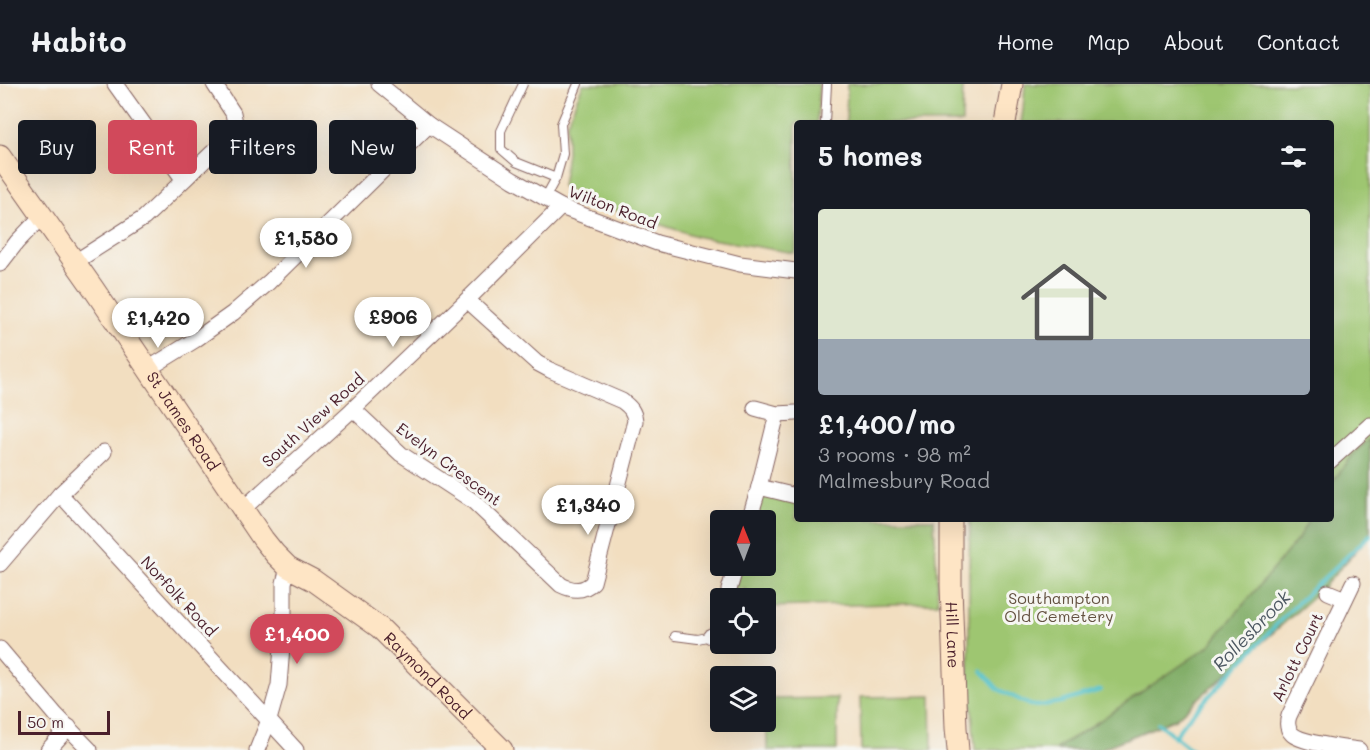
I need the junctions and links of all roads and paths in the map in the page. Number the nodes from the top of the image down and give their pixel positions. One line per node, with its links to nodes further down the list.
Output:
1 (114, 84): 13 (street)
2 (214, 84): 13 (street)
3 (379, 84): 10 (street, Wilton Road)
4 (523, 84): 12 (lane)
5 (578, 84): 12 (lane)
6 (827, 84): 8 (lane)
7 (1012, 84): 9 (street)
8 (825, 120)
9 (1006, 120)
10 (429, 125): 14 (street, Wilton Road); 21 (street)
11 (0, 156): 16 (street, St James Road)
12 (556, 178): 14 (lane)
13 (183, 179): 17 (street)
14 (545, 198): 15 (street, Wilton Road)
15 (561, 207): 19 (street, Wilton Road); 20 (street, South View Road)
16 (43, 215): 17 (street, St James Road); 18 (street)
17 (75, 262): 21 (street, St James Road)
18 (0, 264)
19 (794, 271)
20 (468, 300): 23 (street, South View Road); 23 (street, Evelyn Crescent)
21 (148, 369): 32 (street, St James Road)
22 (755, 408): 25 (street)
23 (353, 409): 32 (street, South View Road)
24 (794, 413): 25 (street)
25 (777, 414): 29 (street)
26 (1370, 425): 28 (street)
27 (104, 452): 30 (street)
28 (1334, 457)
29 (759, 487): 31 (street); 33 (street)
30 (60, 494): 35 (street); 43 (street, Norfolk Road)
31 (794, 496)
32 (243, 508): 36 (street, St James Road)
33 (752, 510)
34 (951, 522): 50 (street, Hill Lane)
35 (0, 564)
36 (288, 567): 43 (street); 49 (street, Raymond Road)
37 (1353, 584): 39 (street, Arlott Court)
38 (1328, 592): 39 (street, Arlott Court)
39 (1345, 599): 51 (street, Arlott Court)
40 (675, 636): 41 (lane)
41 (710, 636)
42 (0, 648): 44 (street)
43 (269, 720): 47 (street); 48 (street, Norfolk Road)
44 (69, 727): 45 (street); 46 (street)
45 (48, 750)
46 (90, 750)
47 (257, 750)
48 (296, 750)
49 (502, 750)
50 (958, 750)
51 (1359, 750)

